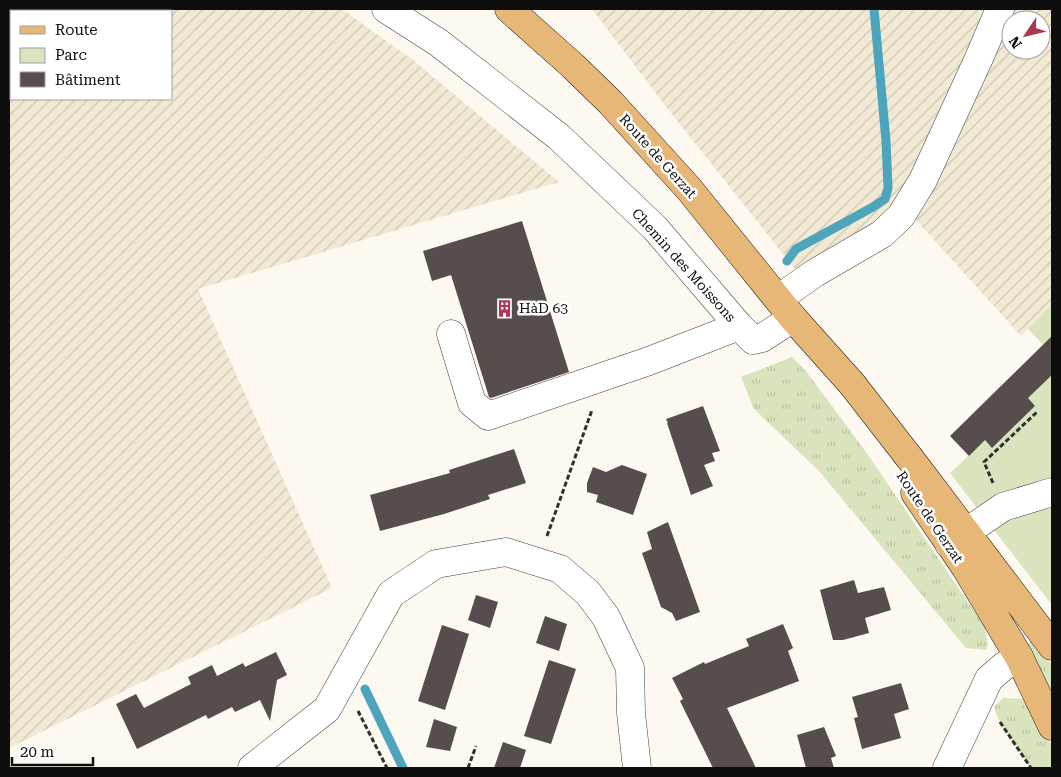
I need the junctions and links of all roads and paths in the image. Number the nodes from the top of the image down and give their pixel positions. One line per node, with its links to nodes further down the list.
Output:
1 (386, 9): 5 (street, Chemin des Moissons)
2 (509, 9): 4 (main road, Route de Gerzat)
3 (1000, 9): 4 (street)
4 (785, 308): 5 (street, Chemin des Moissons); 11 (main road, Route de Gerzat)
5 (739, 326): 7 (street)
6 (451, 334): 7 (street)
7 (604, 376): 12 (path)
8 (1037, 412): 10 (path)
9 (1052, 492): 10 (street)
10 (1003, 507): 11 (street)
11 (958, 538): 13 (main road, Route de Gerzat); 14 (main road, Route de Gerzat)
12 (538, 562): 15 (street); 22 (street)
13 (1052, 646)
14 (1019, 657): 16 (street); 17 (main road, Route de Gerzat)
15 (342, 681): 19 (street); 20 (path)
16 (980, 695): 23 (street); 24 (path)
17 (1052, 726)
18 (476, 746): 21 (path)
19 (252, 768)
20 (387, 768)
21 (468, 768)
22 (637, 768)
23 (947, 768)
24 (1031, 768)

